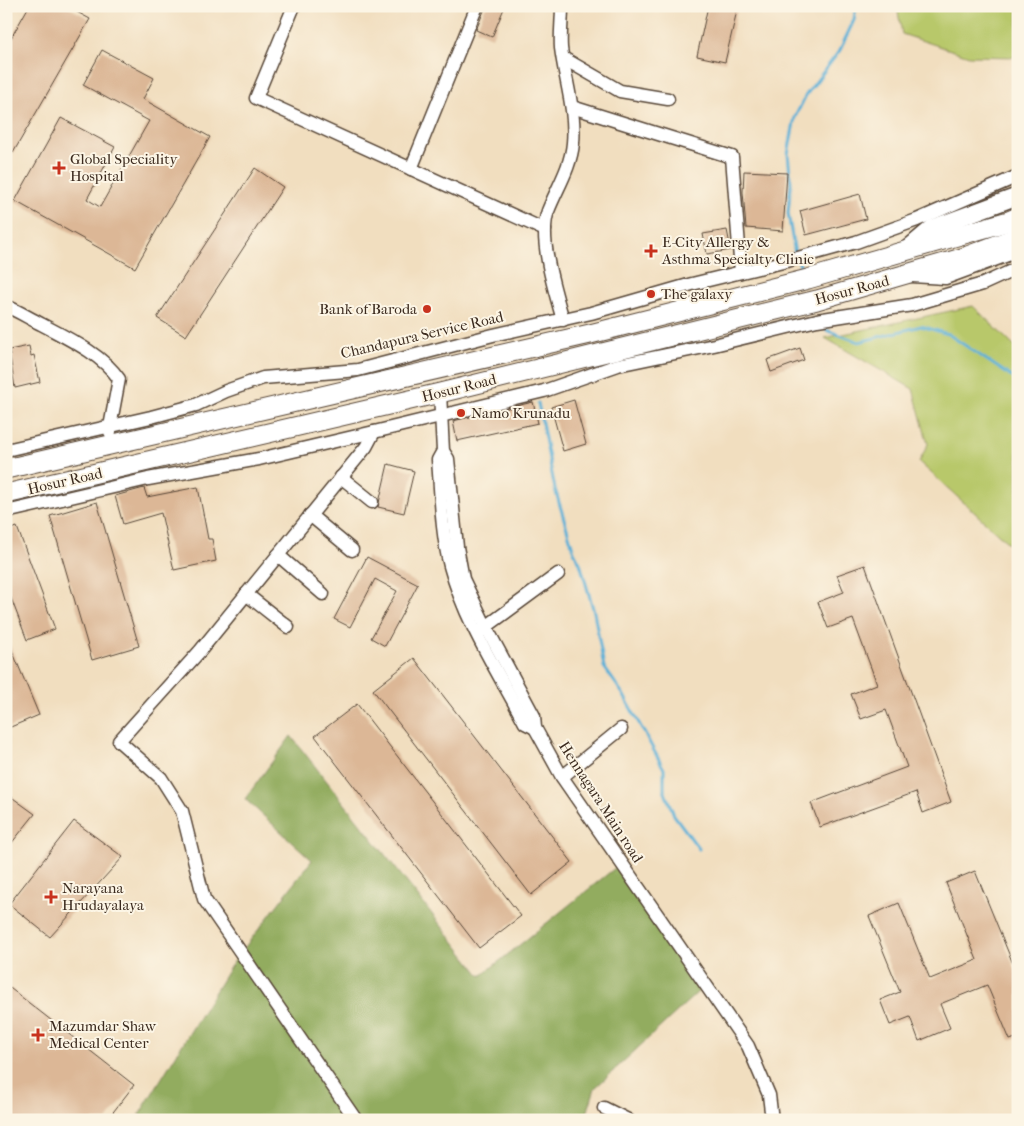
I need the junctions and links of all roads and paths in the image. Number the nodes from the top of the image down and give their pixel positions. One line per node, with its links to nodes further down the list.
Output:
1 (294, 6): 7 (street)
2 (477, 6): 7 (street)
3 (562, 6): 4 (street)
4 (563, 58): 5 (street); 6 (street)
5 (668, 99)
6 (572, 107): 11 (street); 16 (street)
7 (411, 169): 11 (street)
8 (1018, 176): 16 (street, Chandapura Service Road)
9 (1018, 196): 14 (main road)
10 (1018, 216): 14 (highway, Hosur Road)
11 (545, 230): 19 (street)
12 (1018, 237): 17 (highway, Hosur Road)
13 (1018, 249): 17 (main road)
14 (903, 253): 23 (highway, Hosur Road)
15 (1018, 268): 21 (street)
16 (741, 272): 19 (street, Chandapura Service Road)
17 (910, 274): 20 (highway, Hosur Road)
18 (6, 306): 23 (street)
19 (563, 320): 23 (street, Chandapura Service Road)
20 (440, 393): 21 (street, Hennagara Main road); 27 (highway, Hosur Road)
21 (442, 415): 22 (street); 37 (street, Hennagara Main road)
22 (374, 432): 26 (street); 29 (street)
23 (110, 436): 24 (street, Chandapura Service Road); 25 (highway, Hosur Road)
24 (6, 450)
25 (6, 469)
26 (341, 477): 28 (street); 30 (street)
27 (6, 494)
28 (372, 502)
29 (6, 512)
30 (310, 515): 31 (street); 32 (street)
31 (352, 550)
32 (278, 555): 34 (street); 35 (street)
33 (558, 574): 37 (street)
34 (246, 594): 36 (street); 41 (street)
35 (323, 594)
36 (288, 627)
37 (481, 630): 39 (street, Hennagara Main road)
38 (621, 729): 39 (street)
39 (562, 777): 43 (street, Hennagara Main road)
40 (604, 1108): 42 (street)
41 (356, 1120)
42 (628, 1120)
43 (772, 1120)

